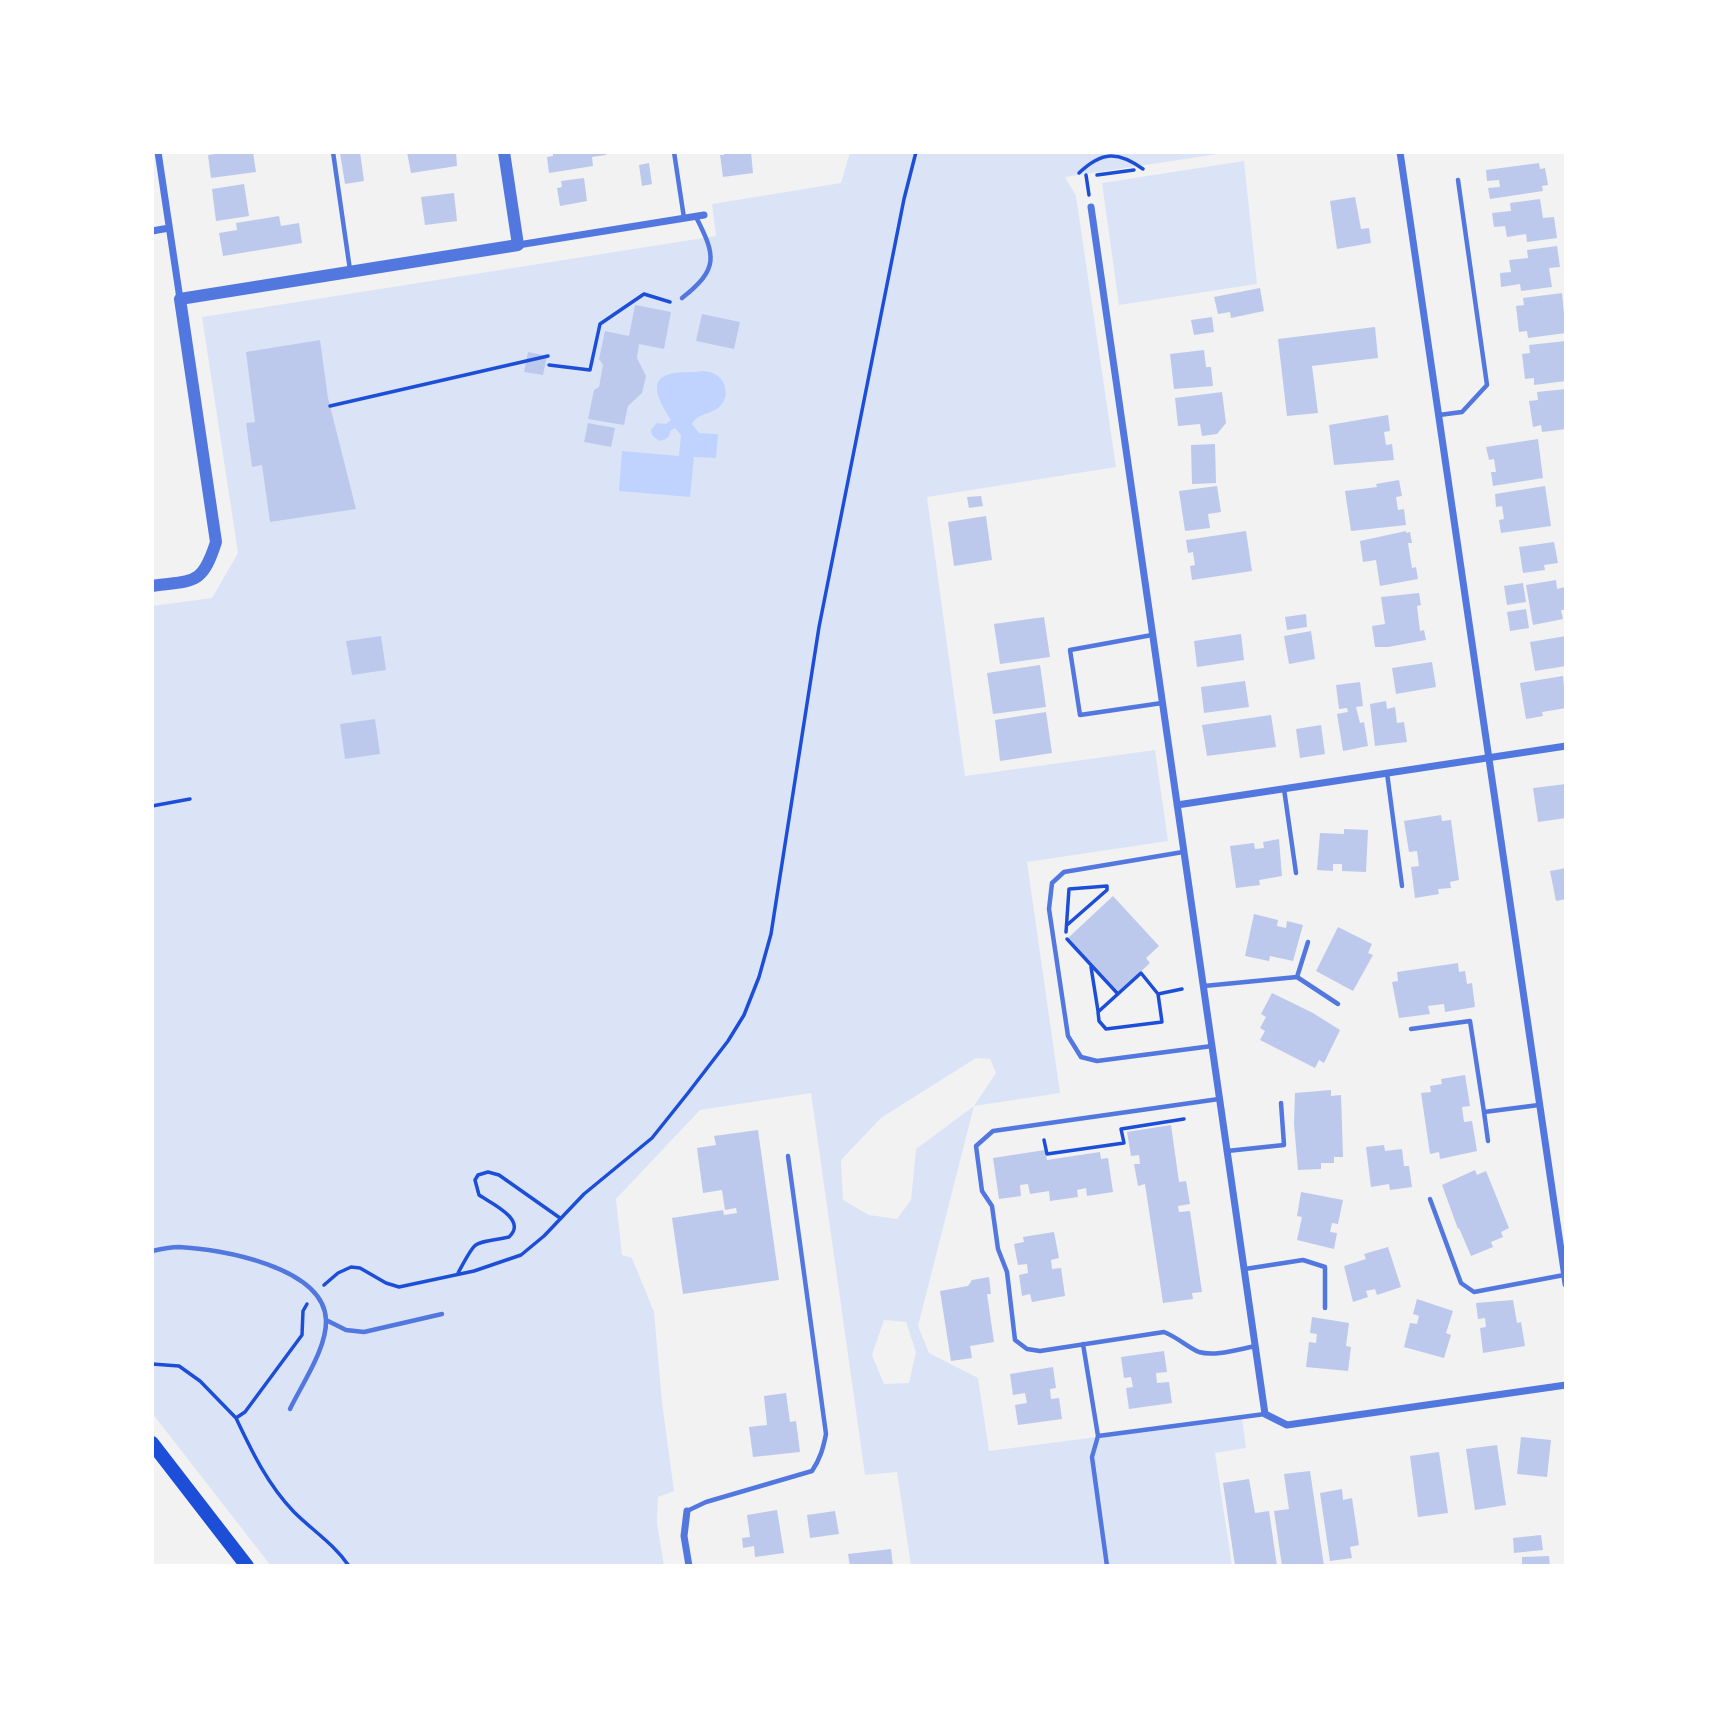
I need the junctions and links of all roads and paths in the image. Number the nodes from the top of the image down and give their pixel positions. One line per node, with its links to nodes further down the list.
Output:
1 (158, 152): 16 (street)
2 (332, 152): 19 (lane)
3 (504, 152): 18 (street)
4 (674, 152): 15 (lane)
5 (916, 152): 61 (path)
6 (1400, 152): 25 (street)
7 (1143, 169): 9 (path)
8 (1134, 170): 10 (path)
9 (1079, 173)
10 (1097, 174)
11 (1087, 175): 13 (path)
12 (1458, 180): 25 (lane)
13 (1091, 207): 27 (street)
14 (700, 216): 15 (street); 20 (lane)
15 (684, 218): 18 (street)
16 (169, 228): 17 (street); 21 (street)
17 (152, 231)
18 (517, 245): 19 (street)
19 (350, 270): 21 (street)
20 (682, 298): 23 (path)
21 (180, 299): 26 (street)
22 (548, 356): 24 (path)
23 (550, 365)
24 (330, 406)
25 (1439, 415): 30 (street)
26 (152, 586)
27 (1152, 635): 28 (street); 28 (lane)
28 (1162, 703): 34 (street)
29 (1566, 746): 30 (street)
30 (1488, 757): 31 (street); 53 (street)
31 (1387, 773): 32 (street); 38 (lane)
32 (1284, 788): 34 (street); 37 (lane)
33 (190, 799): 35 (path)
34 (1177, 805): 36 (street)
35 (152, 806)
36 (1183, 852): 43 (street); 50 (lane)
37 (1296, 873)
38 (1402, 886)
39 (1067, 925): 39 (path); 41 (path)
40 (1308, 942): 42 (lane)
41 (1091, 965): 45 (path); 48 (path)
42 (1297, 977): 43 (lane); 47 (lane)
43 (1203, 986): 50 (street)
44 (1182, 989): 46 (path)
45 (1118, 994): 46 (path); 48 (path)
46 (1158, 994): 48 (path)
47 (1338, 1004)
48 (1098, 1012)
49 (1410, 1029): 54 (lane)
50 (1212, 1046): 51 (street)
51 (1220, 1099): 58 (street); 72 (lane)
52 (1281, 1103): 58 (lane)
53 (1539, 1105): 54 (lane); 65 (street)
54 (1485, 1112): 57 (lane)
55 (1187, 1118): 56 (path)
56 (1044, 1140)
57 (1488, 1141)
58 (1227, 1151): 63 (street)
59 (788, 1156): 81 (lane)
60 (1430, 1199): 65 (lane)
61 (560, 1218): 64 (path); 64 (path)
62 (152, 1251): 71 (lane)
63 (1245, 1269): 69 (lane); 73 (street)
64 (457, 1274): 66 (path)
65 (1564, 1275): 67 (street)
66 (326, 1284)
67 (1566, 1284)
68 (308, 1301): 78 (path)
69 (1325, 1308)
70 (442, 1314): 71 (lane)
71 (326, 1320): 76 (lane)
72 (1083, 1344): 73 (lane); 79 (lane)
73 (1256, 1346): 77 (street)
74 (152, 1364): 78 (path)
75 (1566, 1385): 77 (street)
76 (290, 1409)
77 (1265, 1414): 79 (lane)
78 (236, 1418): 83 (path)
79 (1098, 1437): 85 (lane)
80 (152, 1443): 82 (main road)
81 (687, 1511): 84 (street)
82 (247, 1566)
83 (349, 1566)
84 (689, 1566)
85 (1107, 1566)

